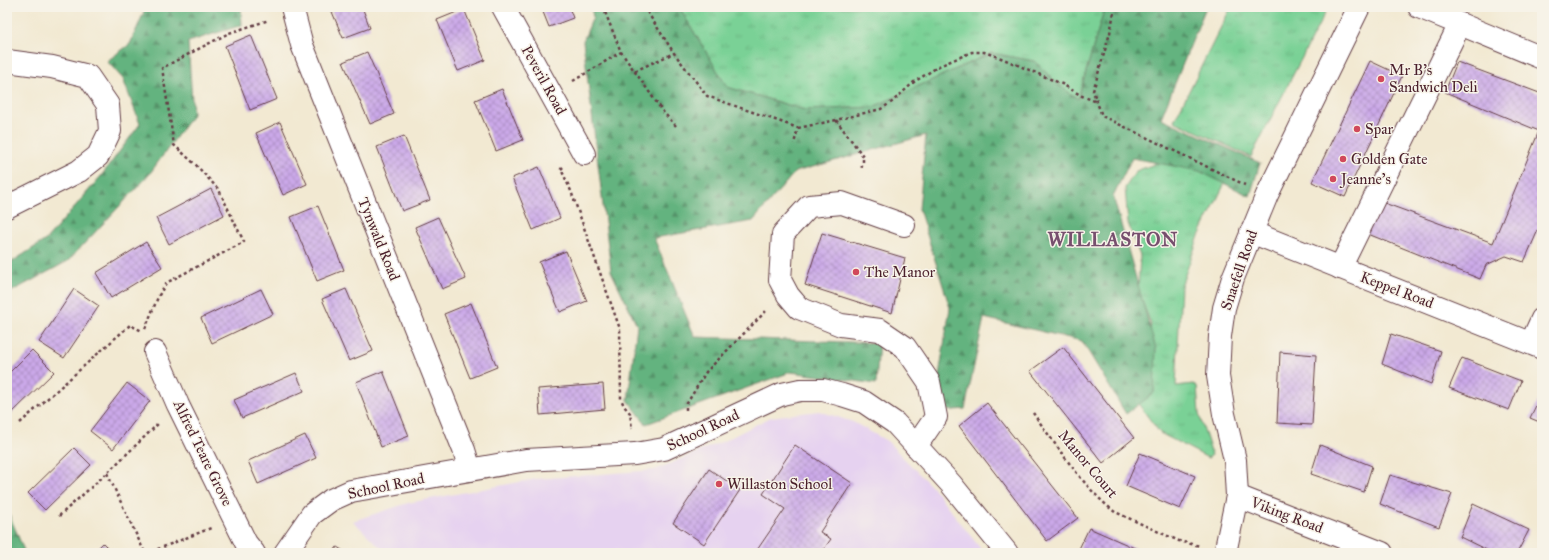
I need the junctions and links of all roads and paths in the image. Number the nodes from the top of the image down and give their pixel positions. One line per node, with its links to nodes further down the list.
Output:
1 (503, 7): 14 (street, Peveril Road)
2 (603, 7): 9 (path)
3 (644, 7): 10 (path)
4 (1115, 7): 15 (path)
5 (1359, 7): 22 (street, Snaefell Road)
6 (1418, 7): 8 (street)
7 (293, 10): 33 (path); 37 (street, Tynwald Road)
8 (1460, 24): 11 (street); 26 (street)
9 (621, 52): 13 (path); 14 (path)
10 (674, 54): 13 (path); 18 (path)
11 (1542, 58)
12 (7, 61): 23 (street)
13 (634, 71): 17 (path)
14 (552, 94): 20 (street, Peveril Road)
15 (1097, 102): 16 (path); 22 (path)
16 (836, 120): 18 (path); 21 (path)
17 (676, 126)
18 (798, 128): 19 (path)
19 (794, 144)
20 (584, 154): 36 (path)
21 (861, 170)
22 (1267, 195): 25 (street, Snaefell Road)
23 (7, 207)
24 (904, 225): 27 (street)
25 (1251, 232): 26 (street, Keppel Road); 39 (street, Snaefell Road)
26 (1340, 268): 29 (street, Keppel Road)
27 (788, 295): 34 (path); 35 (street)
28 (1542, 319): 29 (street)
29 (1536, 345)
30 (155, 352): 31 (street, Alfred Teare Grove)
31 (178, 405): 38 (path); 41 (street, Alfred Teare Grove)
32 (1033, 413): 43 (path, Manor Court)
33 (20, 423)
34 (686, 439): 35 (street, School Road); 36 (street, School Road)
35 (916, 446): 42 (street, School Road)
36 (635, 454): 37 (street, School Road)
37 (470, 470): 47 (street, School Road)
38 (107, 473): 40 (path); 44 (path)
39 (1236, 496): 43 (street, Snaefell Road); 48 (street, Viking Road)
40 (58, 516)
41 (235, 519): 45 (path); 46 (street, Alfred Teare Grove)
42 (1002, 551)
43 (1225, 552)
44 (145, 553)
45 (153, 553)
46 (254, 553)
47 (285, 553)
48 (1382, 553)

